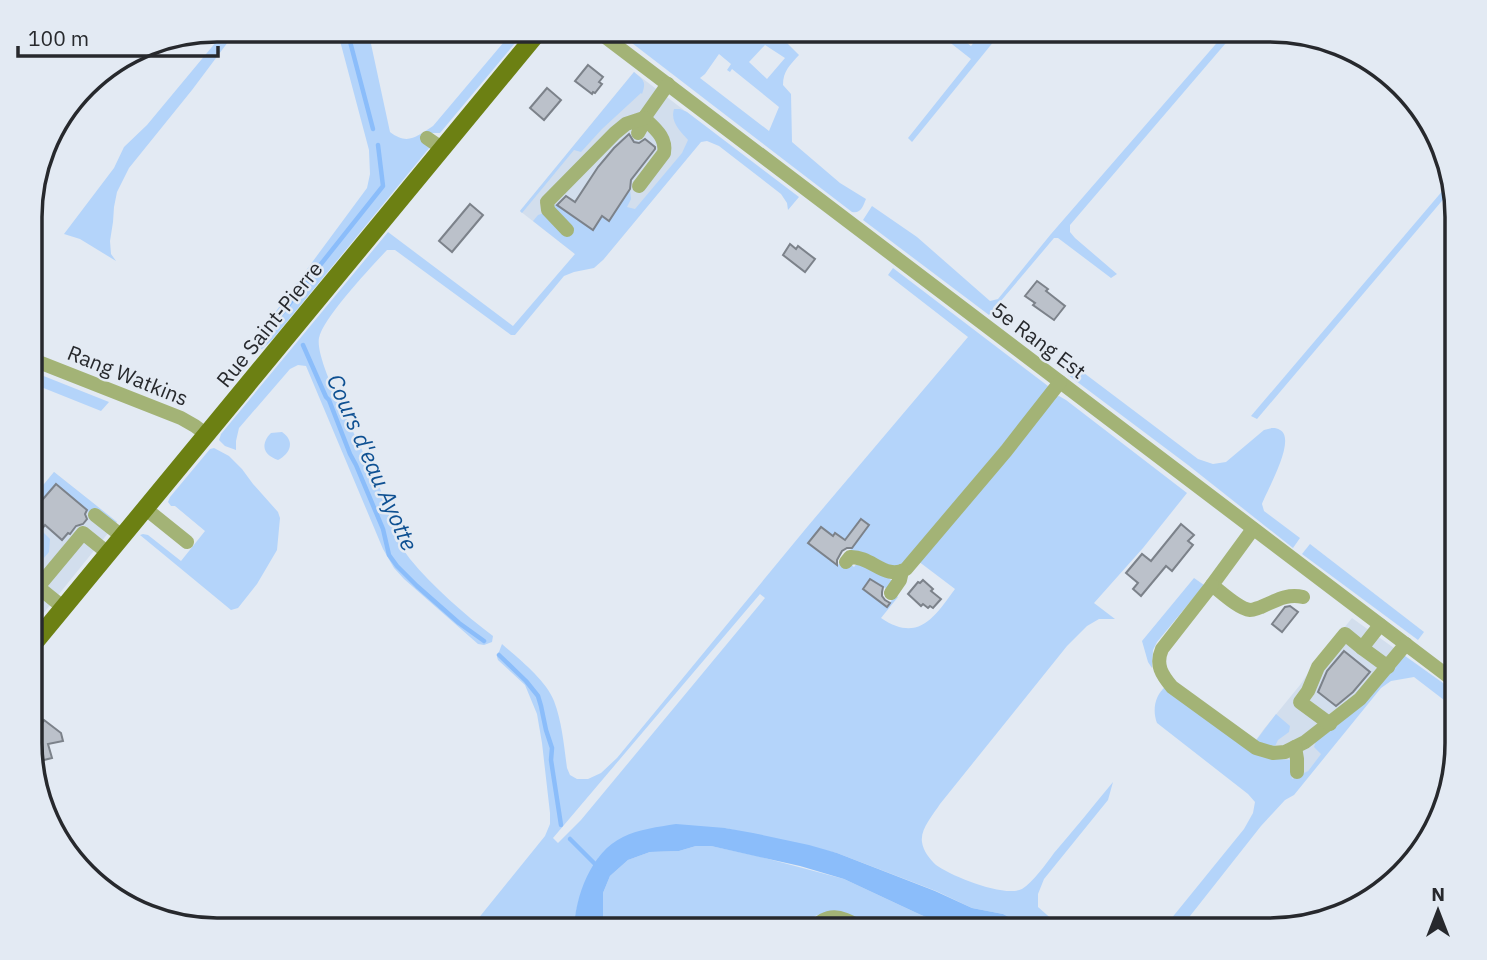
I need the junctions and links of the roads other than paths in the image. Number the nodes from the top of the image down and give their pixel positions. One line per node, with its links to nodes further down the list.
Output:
1 (530, 42): 7 (main road, Rue Saint-Pierre)
2 (612, 42): 3 (street, 5e Rang Est)
3 (668, 84): 4 (street); 11 (street, 5e Rang Est)
4 (644, 118): 5 (street); 8 (street); 9 (street)
5 (638, 133)
6 (427, 138): 7 (street)
7 (443, 149): 12 (main road, Rue Saint-Pierre)
8 (639, 186)
9 (567, 230)
10 (42, 363): 12 (street, Rang Watkins)
11 (1060, 382): 15 (street, 5e Rang Est); 20 (street)
12 (207, 435): 13 (main road, Rue Saint-Pierre)
13 (146, 509): 16 (main road, Rue Saint-Pierre); 17 (street)
14 (95, 515): 16 (street)
15 (1254, 529): 22 (street); 27 (street, 5e Rang Est)
16 (123, 537): 18 (main road, Rue Saint-Pierre)
17 (187, 542)
18 (109, 554): 21 (street); 26 (main road, Rue Saint-Pierre)
19 (846, 562): 20 (street)
20 (902, 571): 24 (street)
21 (42, 582)
22 (1212, 585): 25 (street); 34 (street)
23 (42, 590): 26 (street)
24 (891, 593)
25 (1303, 597)
26 (64, 608): 28 (main road, Rue Saint-Pierre)
27 (1380, 625): 29 (street, 5e Rang Est); 30 (street)
28 (42, 634)
29 (1406, 644): 31 (street); 32 (street, 5e Rang Est)
30 (1354, 647): 31 (street); 33 (street)
31 (1379, 666): 33 (street)
32 (1445, 674)
33 (1330, 724): 34 (street)
34 (1295, 747): 35 (street)
35 (1297, 772)

